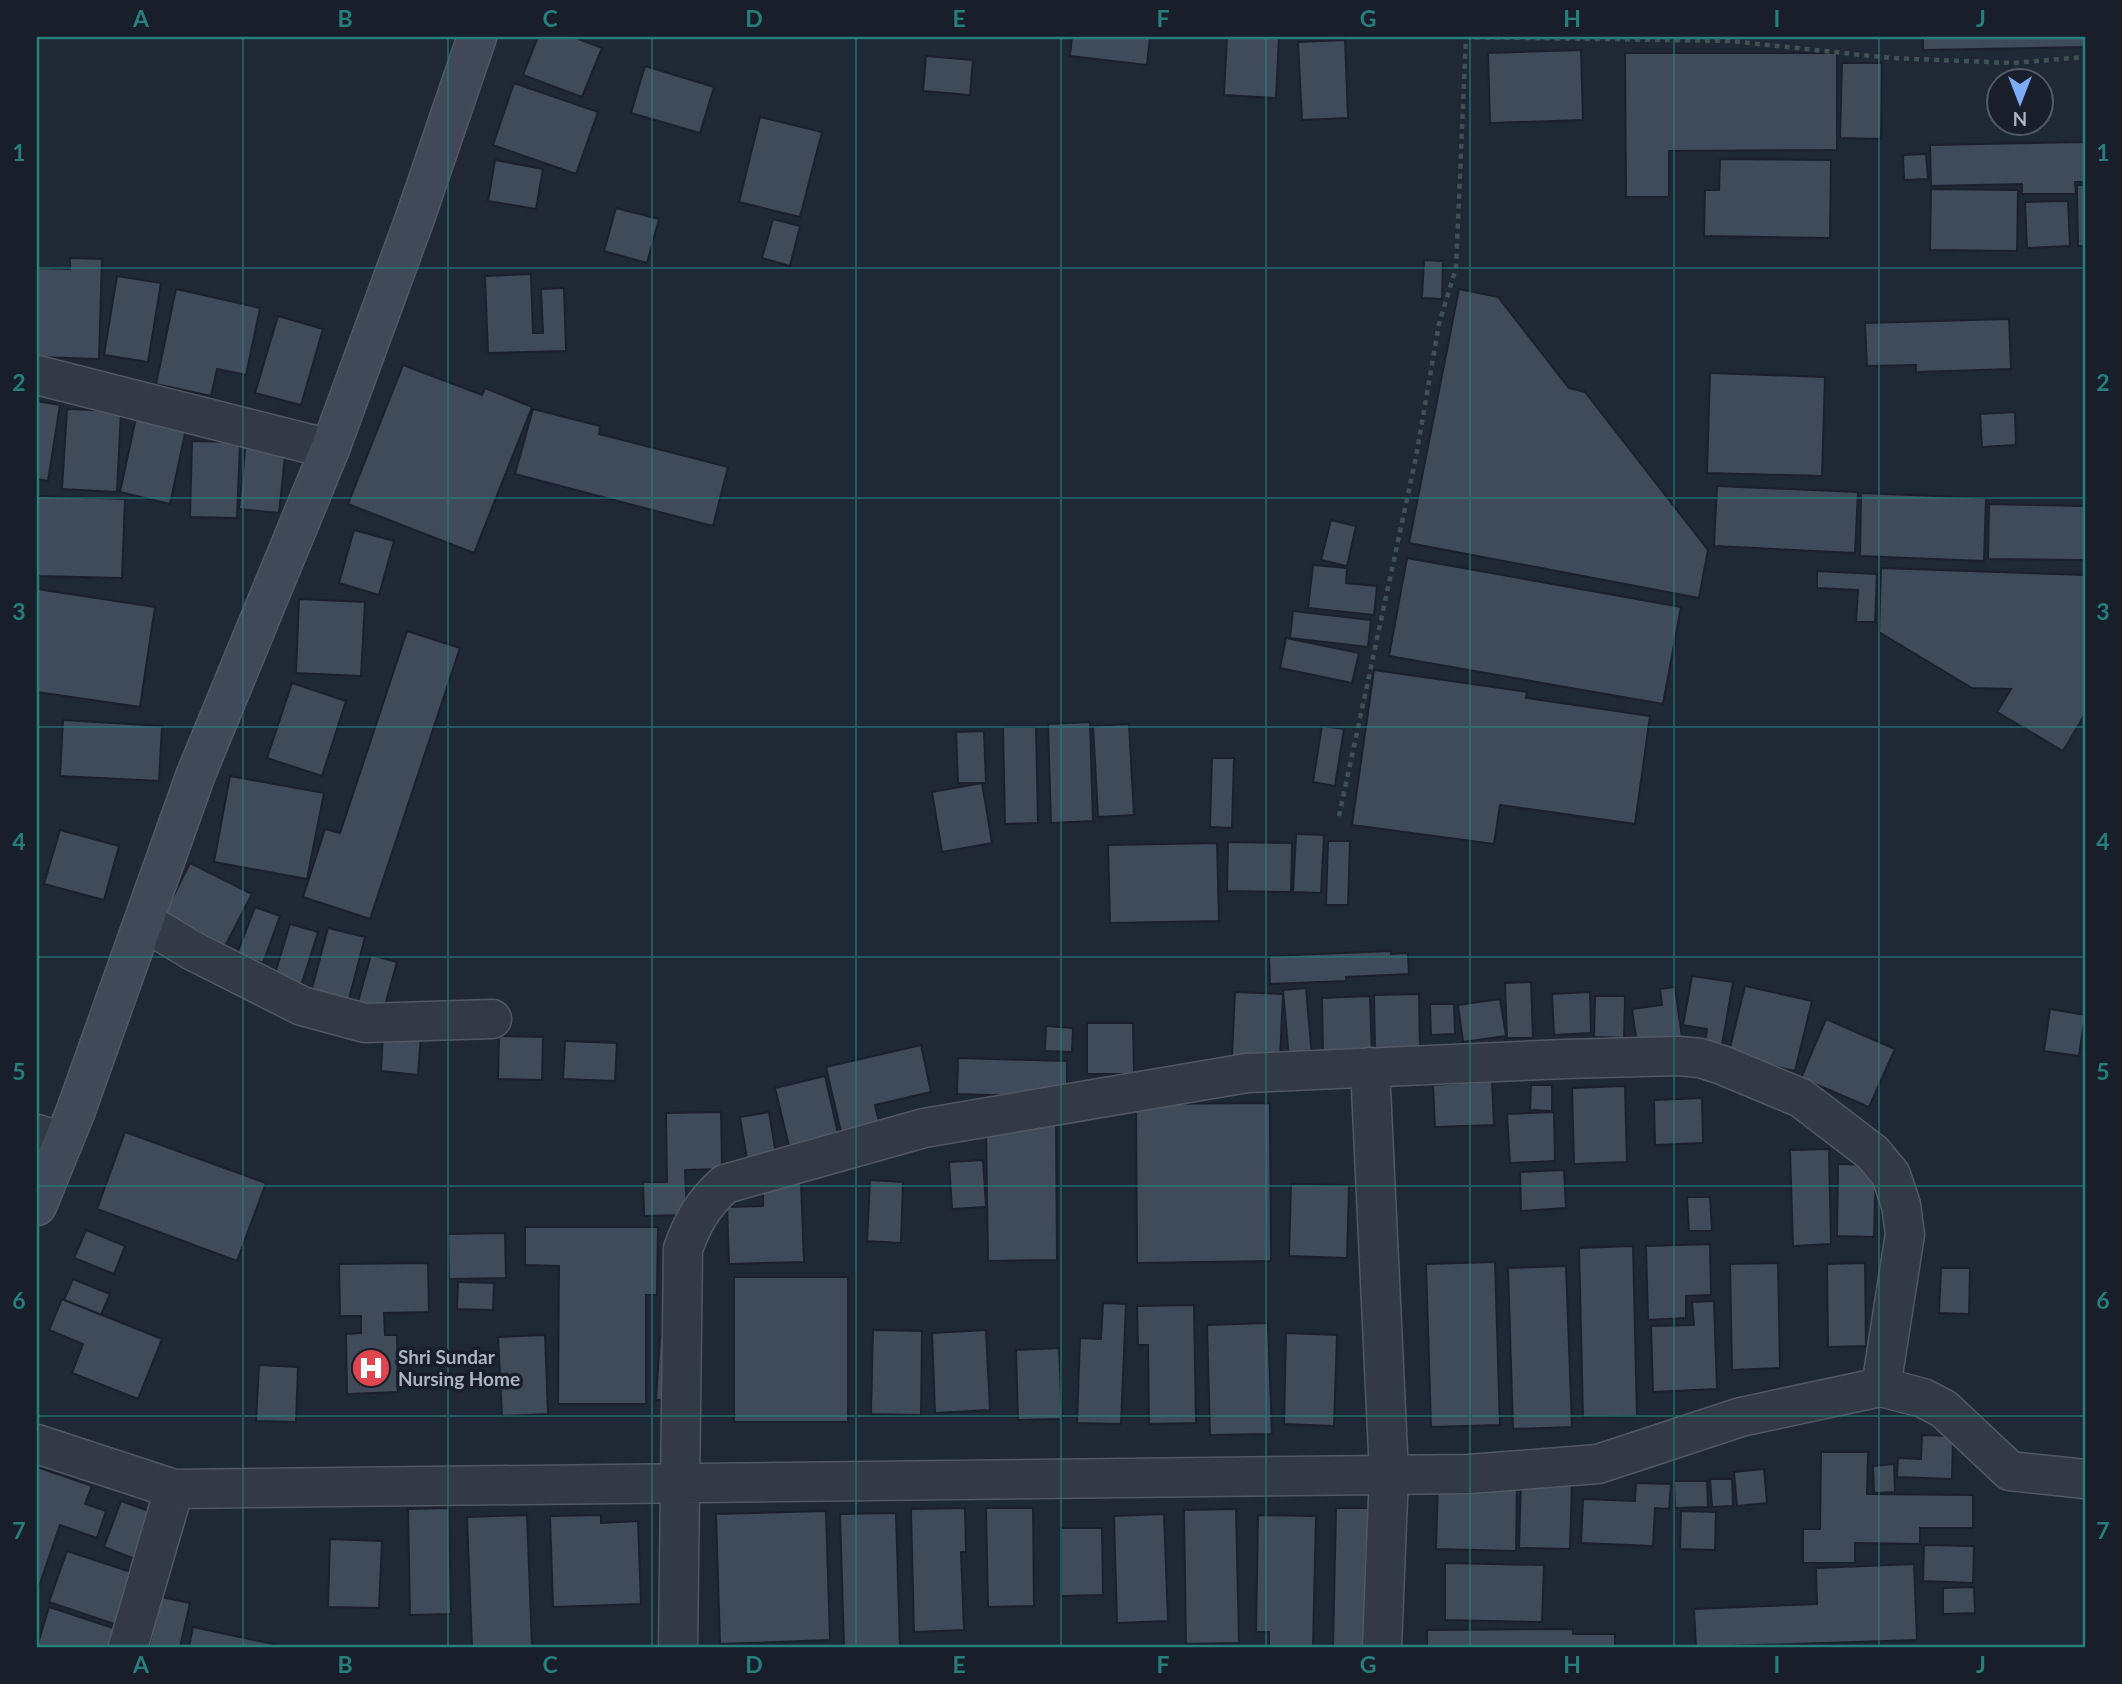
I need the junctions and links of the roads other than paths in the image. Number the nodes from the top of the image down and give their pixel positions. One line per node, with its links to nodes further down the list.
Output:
1 (477, 37): 3 (street)
2 (37, 375): 3 (street)
3 (330, 449): 4 (street)
4 (142, 930): 5 (street); 7 (street)
5 (492, 1019)
6 (1370, 1067): 9 (street); 11 (street); 13 (street)
7 (58, 1130): 8 (street)
8 (37, 1206)
9 (1881, 1387): 11 (street); 12 (street)
10 (37, 1444): 14 (street)
11 (1389, 1474): 13 (street); 17 (street)
12 (2085, 1479)
13 (680, 1484): 14 (street); 16 (street)
14 (174, 1489): 15 (street)
15 (128, 1647)
16 (677, 1647)
17 (1382, 1647)

